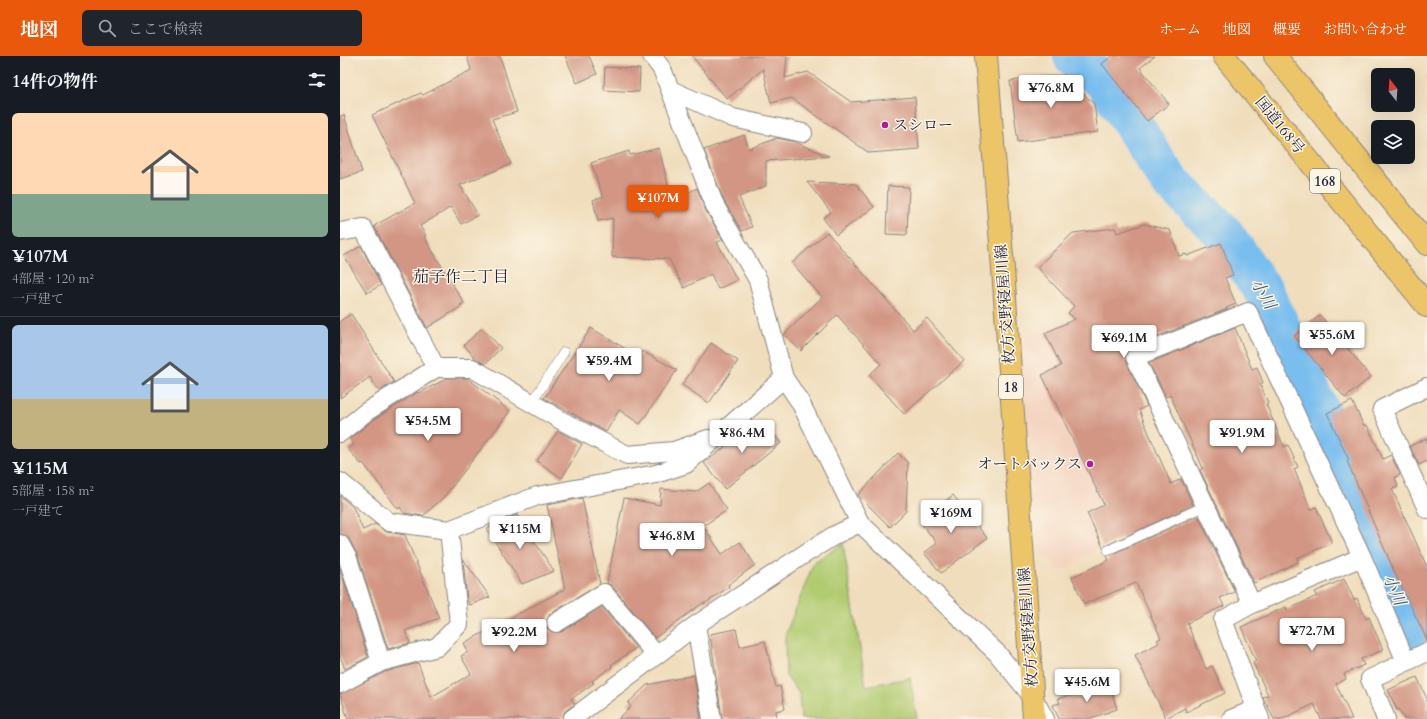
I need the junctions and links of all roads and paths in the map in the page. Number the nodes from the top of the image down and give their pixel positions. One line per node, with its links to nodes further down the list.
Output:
1 (652, 56): 5 (street)
2 (986, 56): 33 (main road, 枚方交野寝屋川線 / 18)
3 (1224, 56): 9 (main road, 国道168号 / 168)
4 (1274, 56): 8 (main road, 168)
5 (671, 90): 6 (street); 12 (street)
6 (803, 133)
7 (340, 232): 11 (street)
8 (1427, 244)
9 (1427, 306)
10 (564, 352): 14 (lane)
11 (436, 368): 14 (street); 15 (street)
12 (784, 378): 16 (street); 20 (street)
13 (1427, 387): 19 (street)
14 (531, 404): 16 (street)
15 (340, 433)
16 (717, 436): 21 (street)
17 (340, 482): 21 (street)
18 (1205, 506): 23 (lane); 24 (street); 25 (street)
19 (1427, 509)
20 (860, 523): 27 (street); 33 (street)
21 (449, 530): 30 (street)
22 (340, 544): 30 (street)
23 (1108, 550)
24 (1362, 557): 25 (street); 31 (street)
25 (1252, 604): 34 (street)
26 (556, 624): 29 (street)
27 (696, 625): 29 (street); 36 (street)
28 (1427, 652): 31 (street)
29 (656, 655): 35 (street)
30 (381, 662): 32 (street)
31 (1406, 662): 40 (street)
32 (340, 684)
33 (1032, 696): 37 (main road, 枚方交野寝屋川線 / 18); 38 (street)
34 (1258, 714): 39 (street)
35 (572, 719)
36 (712, 719)
37 (1034, 719)
38 (1045, 719)
39 (1231, 719)
40 (1386, 719)

